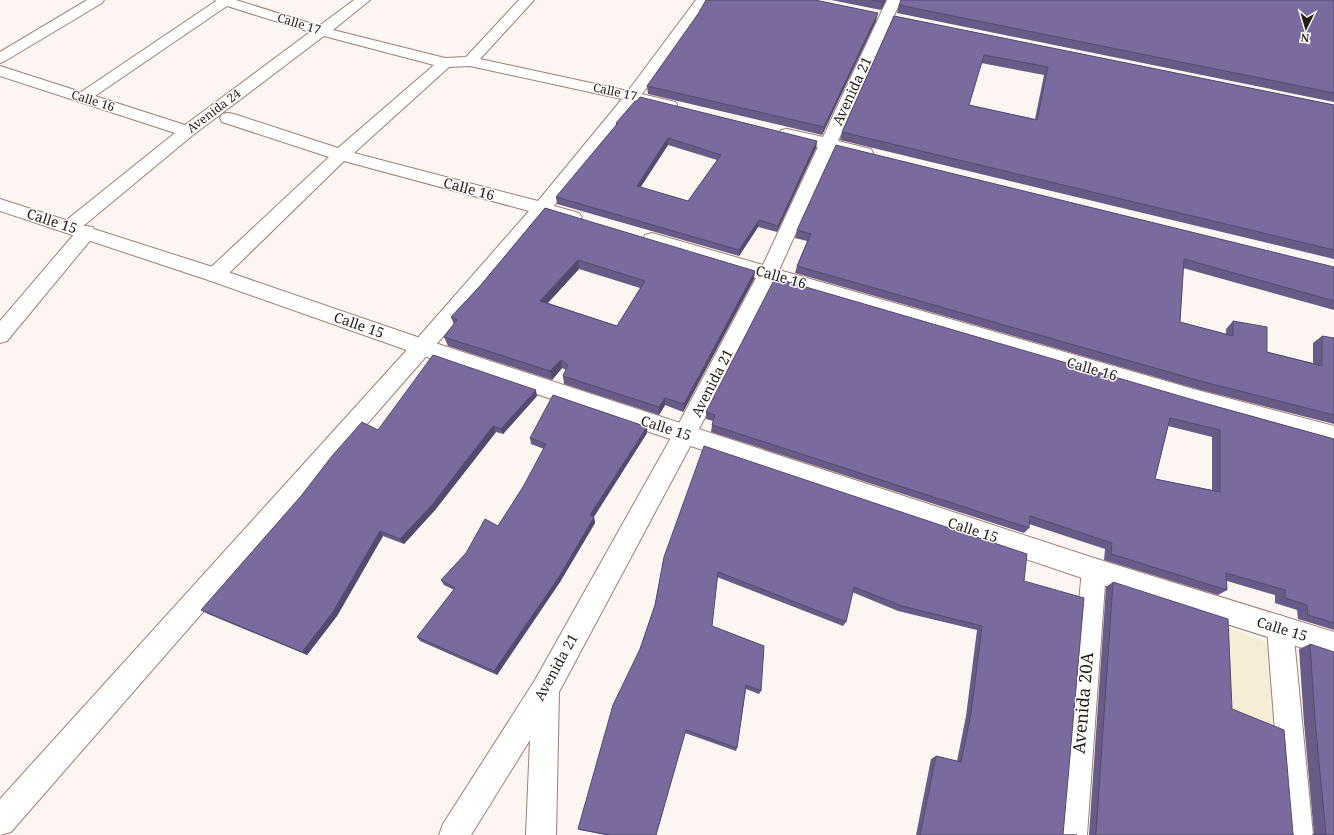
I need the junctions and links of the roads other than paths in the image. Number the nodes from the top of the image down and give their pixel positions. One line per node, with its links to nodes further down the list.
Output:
1 (97, 0): 8 (street)
2 (225, 0): 7 (street, Calle 17); 13 (street)
3 (363, 0): 7 (street, Avenida 24)
4 (528, 0): 9 (street)
5 (703, 0): 12 (street)
6 (888, 13): 18 (street, Avenida 21)
7 (320, 31): 10 (street, Calle 17); 16 (street, Avenida 24)
8 (0, 58)
9 (470, 61): 10 (street, Calle 17); 12 (street, Calle 17)
10 (445, 63): 19 (street)
11 (0, 71): 13 (street, Calle 16)
12 (633, 96): 14 (street, Calle 17); 22 (street)
13 (82, 98): 16 (street, Calle 16)
14 (685, 109)
15 (228, 118): 19 (street, Calle 16)
16 (187, 131): 24 (street, Avenida 24)
17 (775, 131): 18 (street)
18 (828, 144): 20 (street); 26 (street, Avenida 21)
19 (341, 156): 22 (street, Calle 16); 27 (street)
20 (881, 157)
21 (0, 205): 24 (street, Calle 15)
22 (542, 208): 23 (street, Calle 16); 29 (street)
23 (587, 221)
24 (78, 230): 27 (street, Calle 15); 28 (street, Avenida 24)
25 (632, 234): 26 (street, Calle 16)
26 (768, 274): 30 (street, Avenida 21); 31 (street, Calle 16)
27 (215, 275): 29 (street, Calle 15)
28 (0, 335)
29 (422, 347): 30 (street, Calle 15); 36 (street)
30 (685, 434): 32 (street, Calle 15); 35 (street, Avenida 21)
31 (1334, 436)
32 (1094, 570): 33 (street, Calle 15); 39 (street, Avenida 20A)
33 (1280, 628): 34 (street, Calle 15); 40 (street)
34 (1334, 645)
35 (545, 690): 37 (street, Avenida 21); 38 (street)
36 (0, 821)
37 (454, 835)
38 (542, 835)
39 (1072, 835)
40 (1298, 835)

